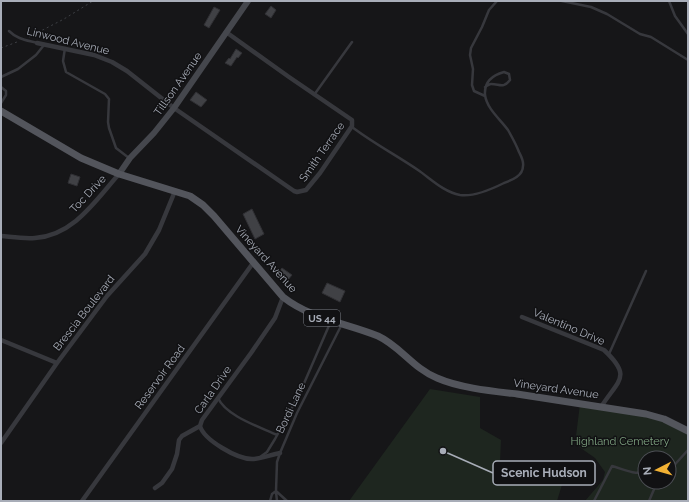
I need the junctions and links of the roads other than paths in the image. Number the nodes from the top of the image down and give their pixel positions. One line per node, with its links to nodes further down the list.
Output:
1 (248, 1): 6 (street, Tillson Avenue)
2 (497, 1): 17 (lane)
3 (562, 1): 12 (lane)
4 (669, 1): 7 (lane)
5 (9, 31): 9 (lane, Linwood Avenue)
6 (226, 32): 16 (street, Smith Terrace); 19 (street, Tillson Avenue)
7 (688, 34)
8 (352, 42): 16 (lane)
9 (37, 43): 10 (street, Linwood Avenue)
10 (44, 44): 11 (street, Linwood Avenue); 13 (lane)
11 (65, 48): 19 (street, Linwood Avenue); 22 (lane)
12 (688, 60)
13 (1, 77)
14 (1, 87): 18 (lane)
15 (485, 87): 15 (lane); 17 (lane)
16 (314, 95): 21 (street, Smith Terrace)
17 (485, 96): 21 (lane)
18 (1, 103)
19 (174, 108): 21 (street, Smith Terrace); 22 (street, Tillson Avenue)
20 (1, 111): 23 (main road, Vineyard Avenue / US 44)
21 (351, 127)
22 (130, 158): 23 (street, Tillson Avenue)
23 (119, 174): 24 (main road, Vineyard Avenue / US 44); 25 (street, Toc Drive)
24 (175, 191): 26 (main road, Vineyard Avenue / US 44); 34 (street, Brescia Boulevard)
25 (1, 236)
26 (253, 263): 28 (main road, Vineyard Avenue / US 44); 49 (street, Reservoir Road)
27 (646, 271): 33 (lane, Valentino Drive)
28 (283, 297): 30 (main road, Vineyard Avenue / US 44); 35 (street, Carla Drive)
29 (522, 317): 33 (street, Valentino Drive)
30 (331, 320): 31 (main road, Vineyard Avenue / US 44); 39 (lane)
31 (342, 324): 36 (main road, Vineyard Avenue / US 44); 42 (lane, Bordi Lane)
32 (1, 340): 34 (street)
33 (609, 355): 36 (street, Valentino Drive)
34 (57, 363): 40 (street, Brescia Boulevard)
35 (218, 398): 37 (street, Carla Drive); 39 (lane)
36 (601, 407): 38 (main road, Vineyard Avenue / US 44)
37 (200, 426): 43 (street); 46 (street, Carla Drive)
38 (688, 431)
39 (277, 435): 43 (lane)
40 (1, 443)
41 (688, 450): 44 (lane)
42 (280, 453): 43 (street); 48 (lane, Bordi Lane)
43 (259, 458)
44 (677, 462)
45 (637, 472): 53 (lane)
46 (155, 488)
47 (654, 490): 54 (lane)
48 (276, 491): 50 (lane); 51 (lane, Bordi Lane); 52 (lane)
49 (82, 501)
50 (270, 501)
51 (277, 501)
52 (287, 501)
53 (594, 501)
54 (650, 501)

